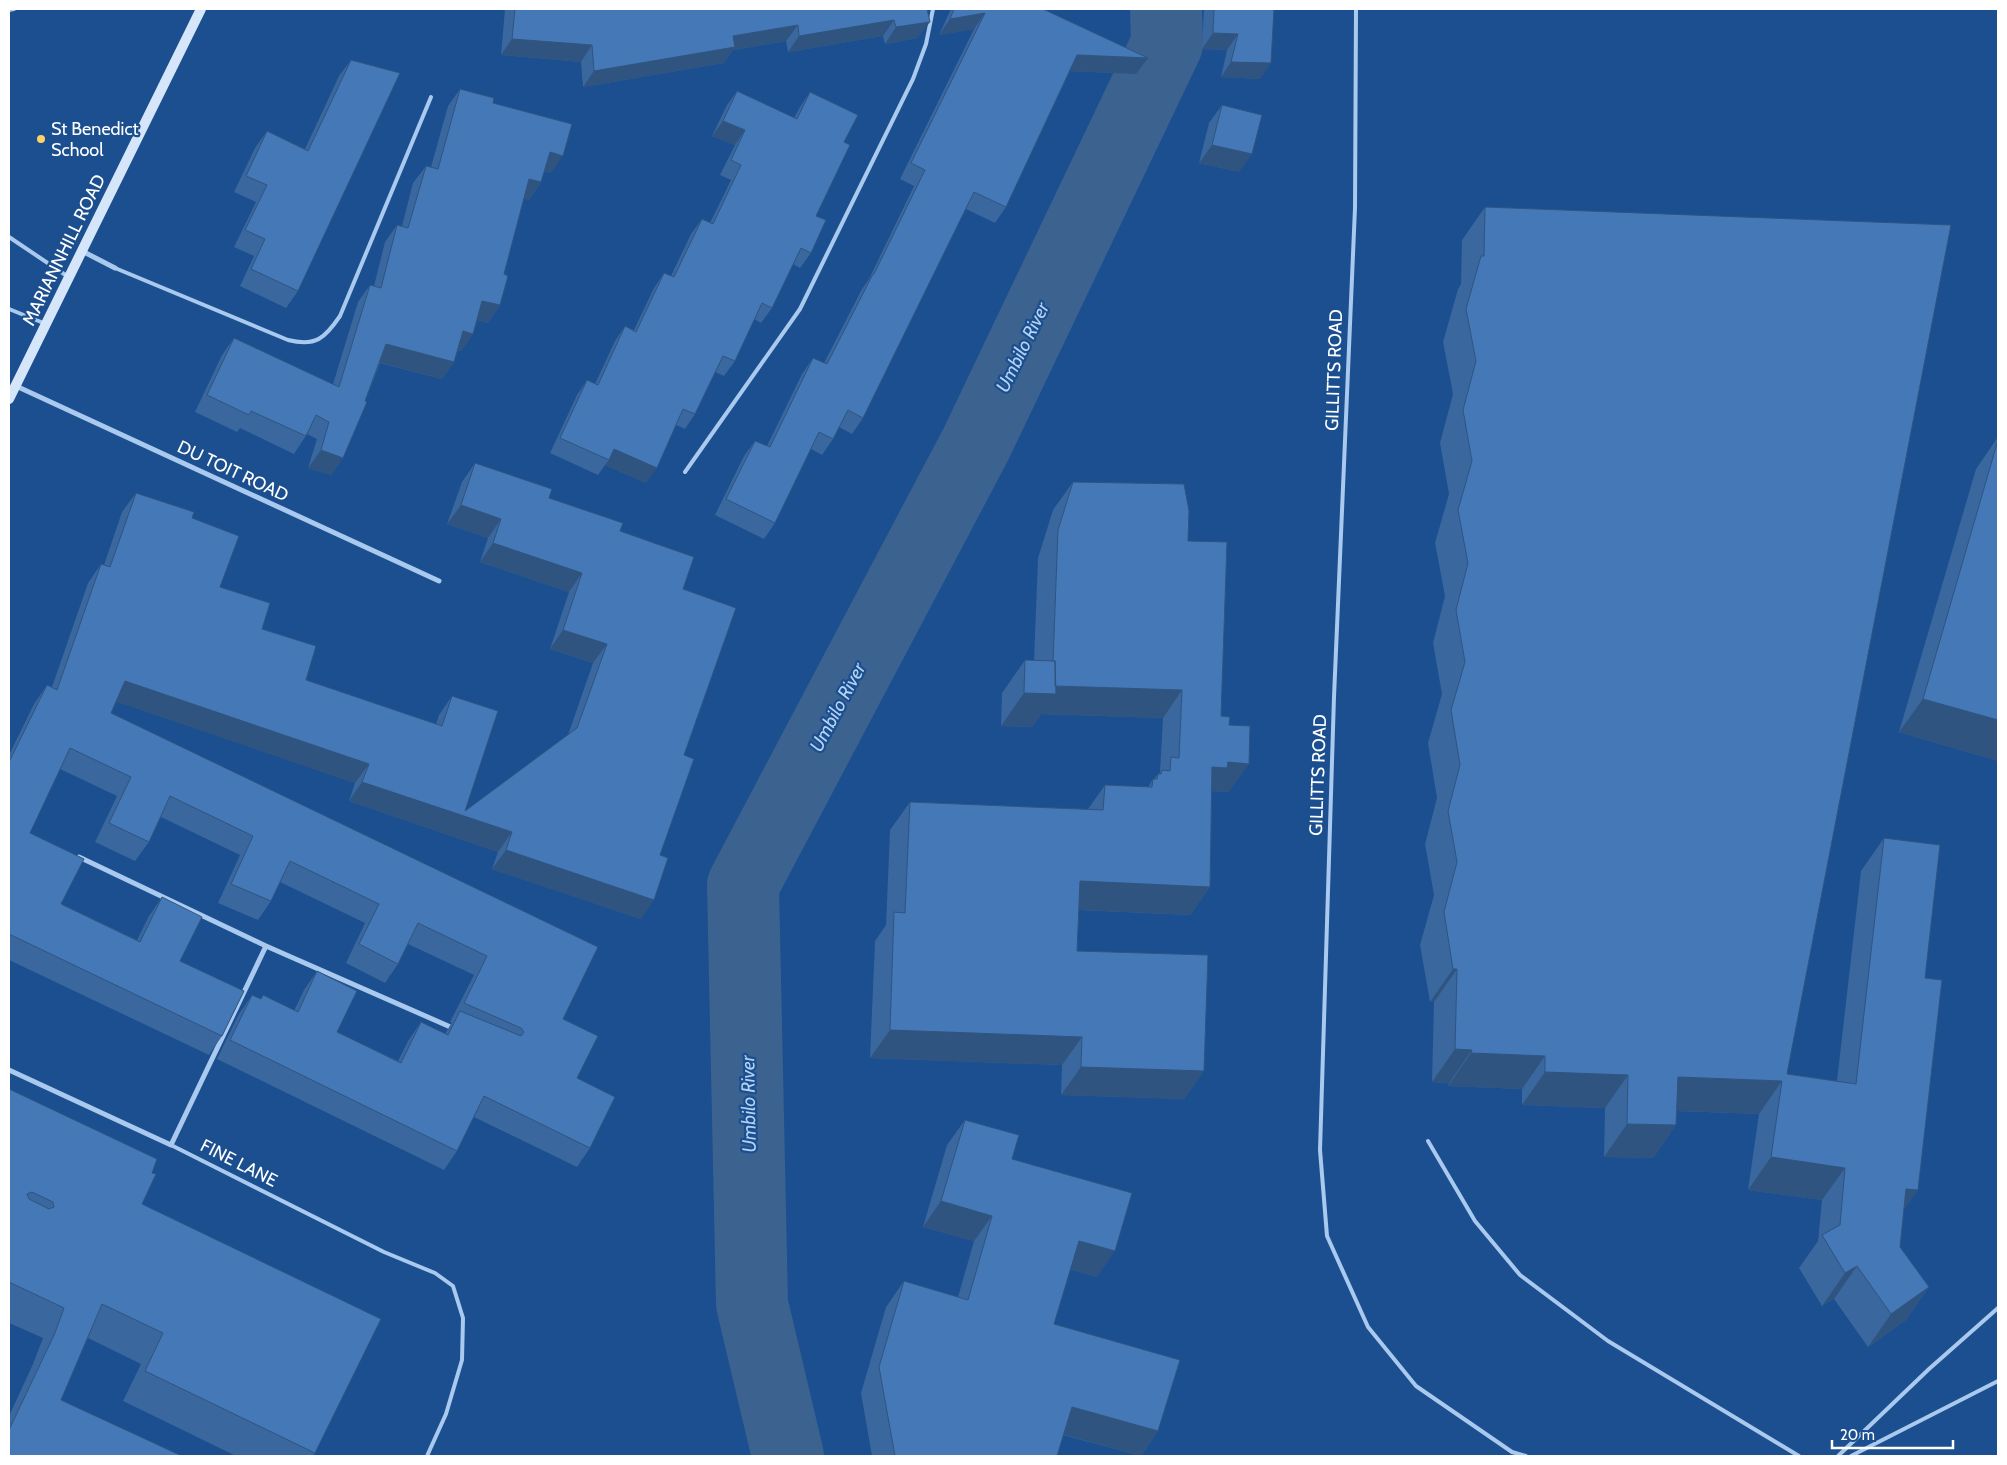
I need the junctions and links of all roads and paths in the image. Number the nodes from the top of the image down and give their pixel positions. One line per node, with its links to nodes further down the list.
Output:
1 (14, 9): 5 (lane)
2 (201, 9): 8 (street, MARIANNHILL ROAD)
3 (933, 9): 15 (lane)
4 (1356, 9): 26 (lane, GILLITTS ROAD)
5 (9, 10)
6 (431, 97): 9 (lane)
7 (9, 237): 10 (lane)
8 (82, 251): 9 (street); 10 (street, MARIANNHILL ROAD)
9 (115, 268)
10 (69, 277): 12 (street, MARIANNHILL ROAD)
11 (9, 309): 12 (lane)
12 (46, 324): 13 (street, MARIANNHILL ROAD)
13 (16, 385): 14 (street, MARIANNHILL ROAD); 16 (street, DU TOIT ROAD)
14 (9, 399)
15 (685, 472)
16 (439, 581)
17 (71, 853): 18 (street)
18 (266, 946): 19 (street); 22 (street)
19 (462, 1032)
20 (9, 1070): 22 (street, FINE LANE)
21 (1428, 1141): 27 (lane)
22 (171, 1145): 25 (lane, FINE LANE)
23 (1998, 1308): 28 (lane)
24 (1998, 1381): 29 (lane)
25 (426, 1456)
26 (1526, 1456)
27 (1799, 1456)
28 (1838, 1456)
29 (1851, 1456)

